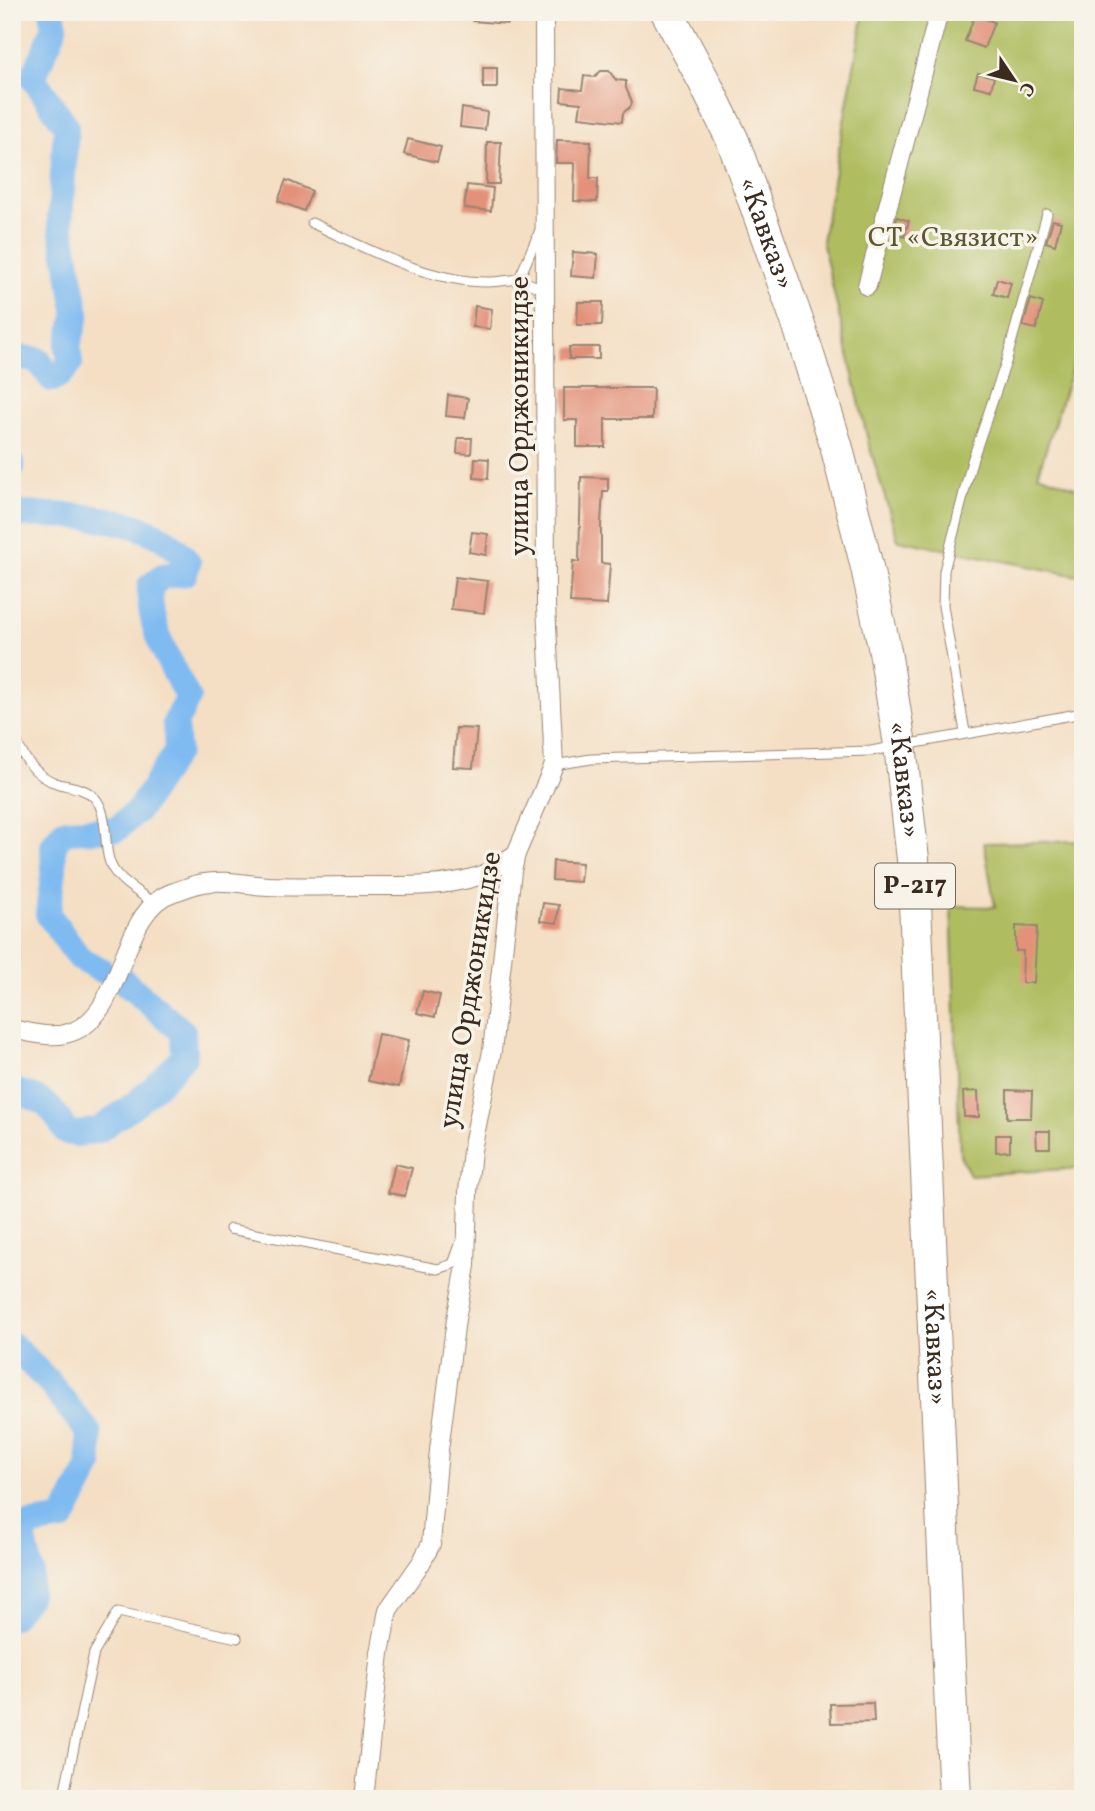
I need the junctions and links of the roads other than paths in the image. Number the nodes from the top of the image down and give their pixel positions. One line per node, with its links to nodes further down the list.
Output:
1 (544, 12): 5 (street, улица Орджоникидзе)
2 (667, 12): 13 (highway, «Кавказ» / Р-217)
3 (939, 12): 8 (street)
4 (1047, 214): 12 (lane)
5 (544, 219): 7 (lane); 9 (street, улица Орджоникидзе)
6 (312, 223): 7 (lane)
7 (519, 279): 9 (lane)
8 (867, 286)
9 (547, 292): 14 (street, улица Орджоникидзе)
10 (1083, 713): 12 (lane)
11 (12, 729): 16 (lane)
12 (965, 732): 13 (lane)
13 (901, 745): 14 (lane); 23 (highway, «Кавказ» / Р-217)
14 (554, 765): 15 (street, улица Орджоникидзе)
15 (516, 854): 16 (street); 18 (street, улица Орджоникидзе)
16 (155, 904): 17 (street)
17 (12, 1029)
18 (467, 1223): 19 (lane); 22 (street, улица Орджоникидзе)
19 (230, 1229)
20 (237, 1638): 21 (lane)
21 (63, 1799)
22 (364, 1799)
23 (955, 1799)

